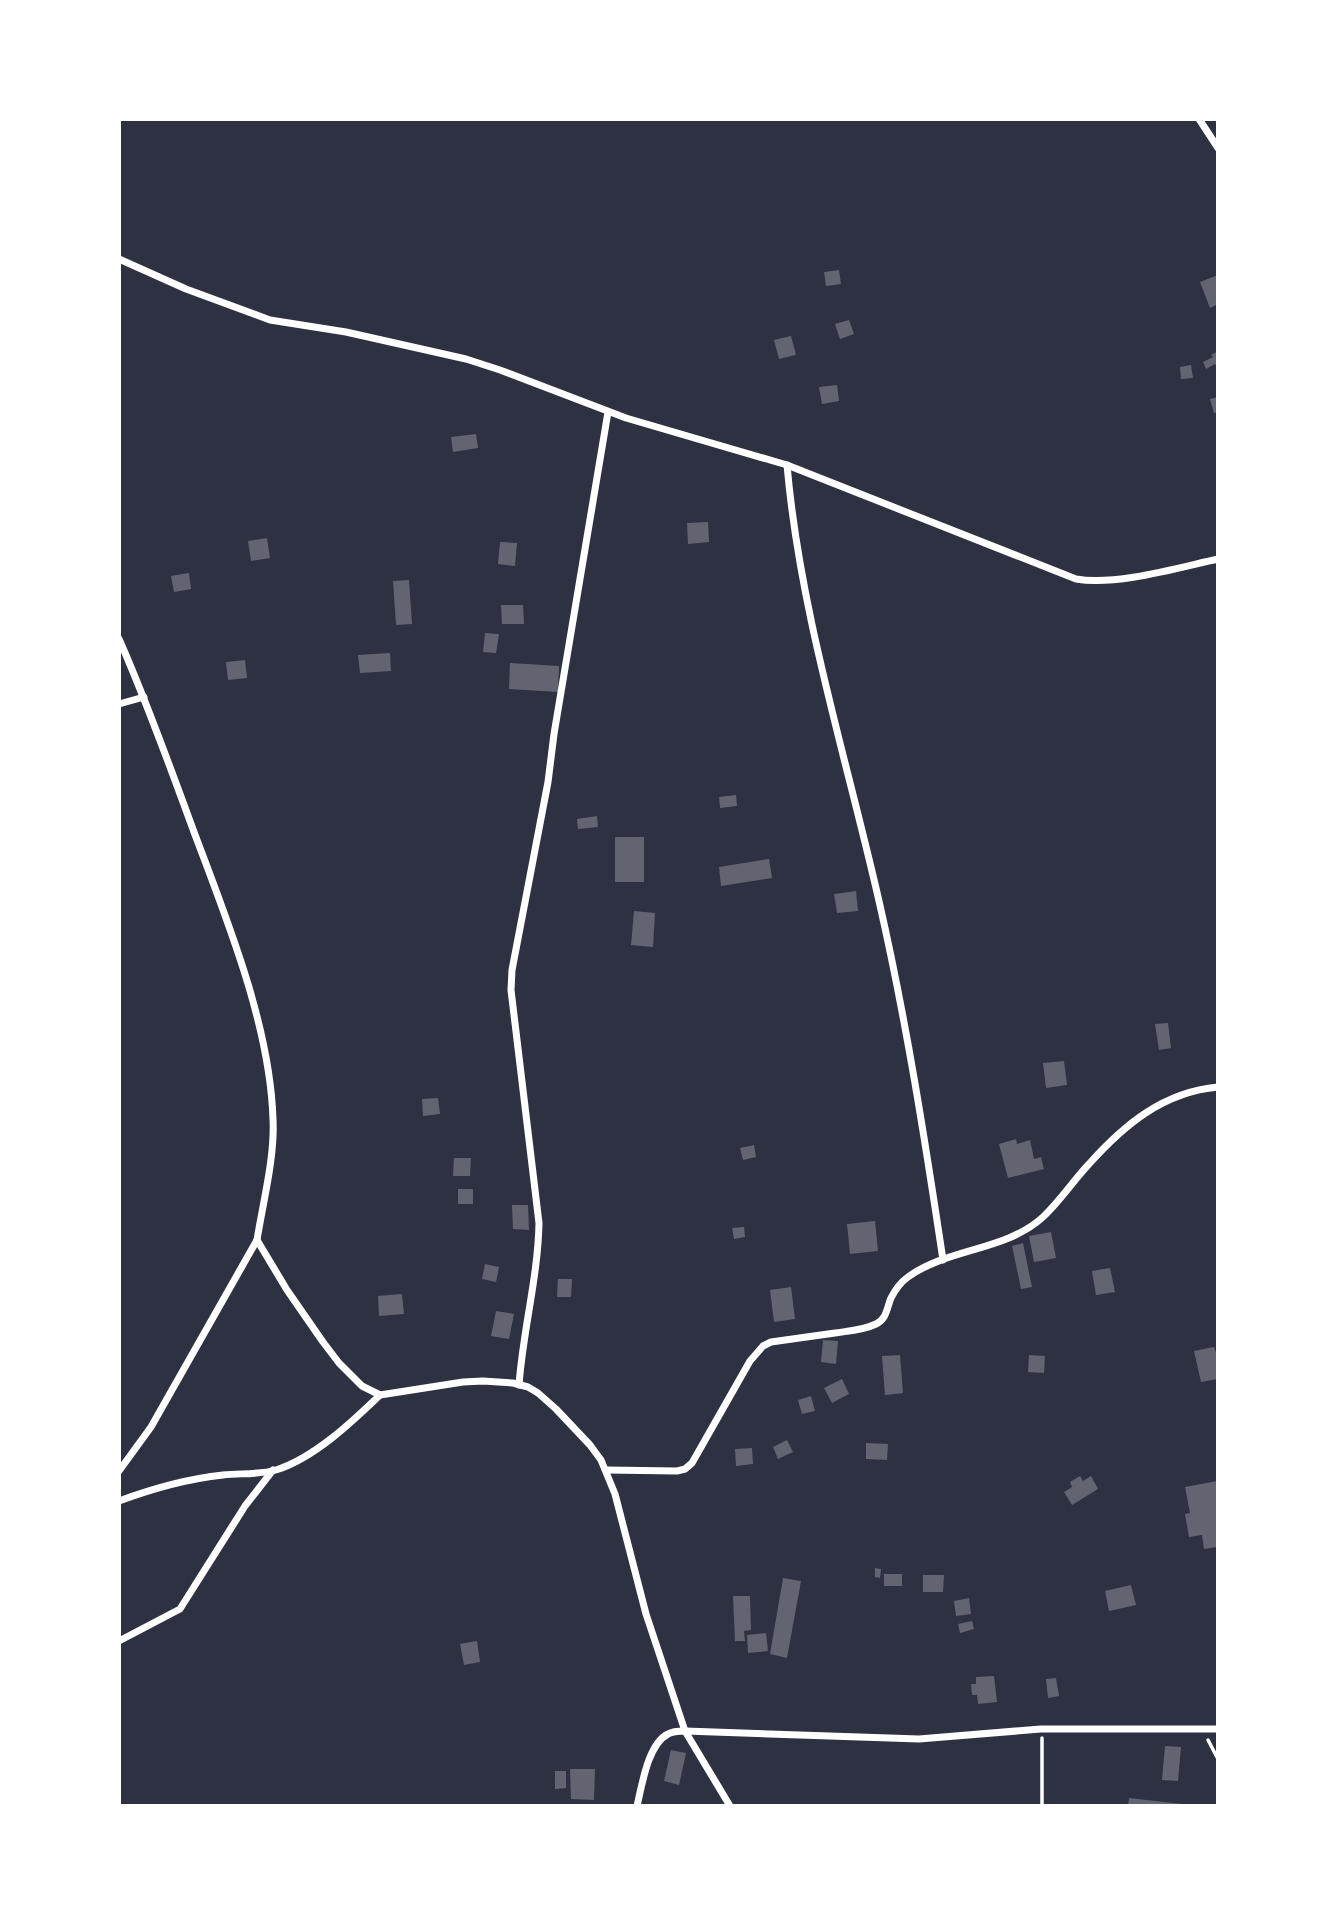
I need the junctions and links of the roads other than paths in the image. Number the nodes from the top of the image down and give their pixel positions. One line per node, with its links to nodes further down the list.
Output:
1 (1199, 119): 2 (street)
2 (1218, 148)
3 (119, 259): 4 (street)
4 (608, 412): 5 (street); 13 (street)
5 (787, 465): 6 (street); 12 (street)
6 (1218, 559)
7 (119, 639): 8 (street)
8 (144, 697): 9 (street); 11 (street)
9 (119, 704)
10 (1218, 1087): 12 (street)
11 (257, 1240): 14 (street); 16 (street)
12 (943, 1261): 15 (street)
13 (519, 1385): 14 (street); 15 (street)
14 (380, 1395): 17 (street)
15 (606, 1470): 21 (street)
16 (119, 1471)
17 (274, 1471): 18 (street); 19 (street)
18 (119, 1500)
19 (119, 1641)
20 (1218, 1729): 21 (street)
21 (685, 1731): 22 (street); 23 (street)
22 (637, 1806)
23 (730, 1806)

